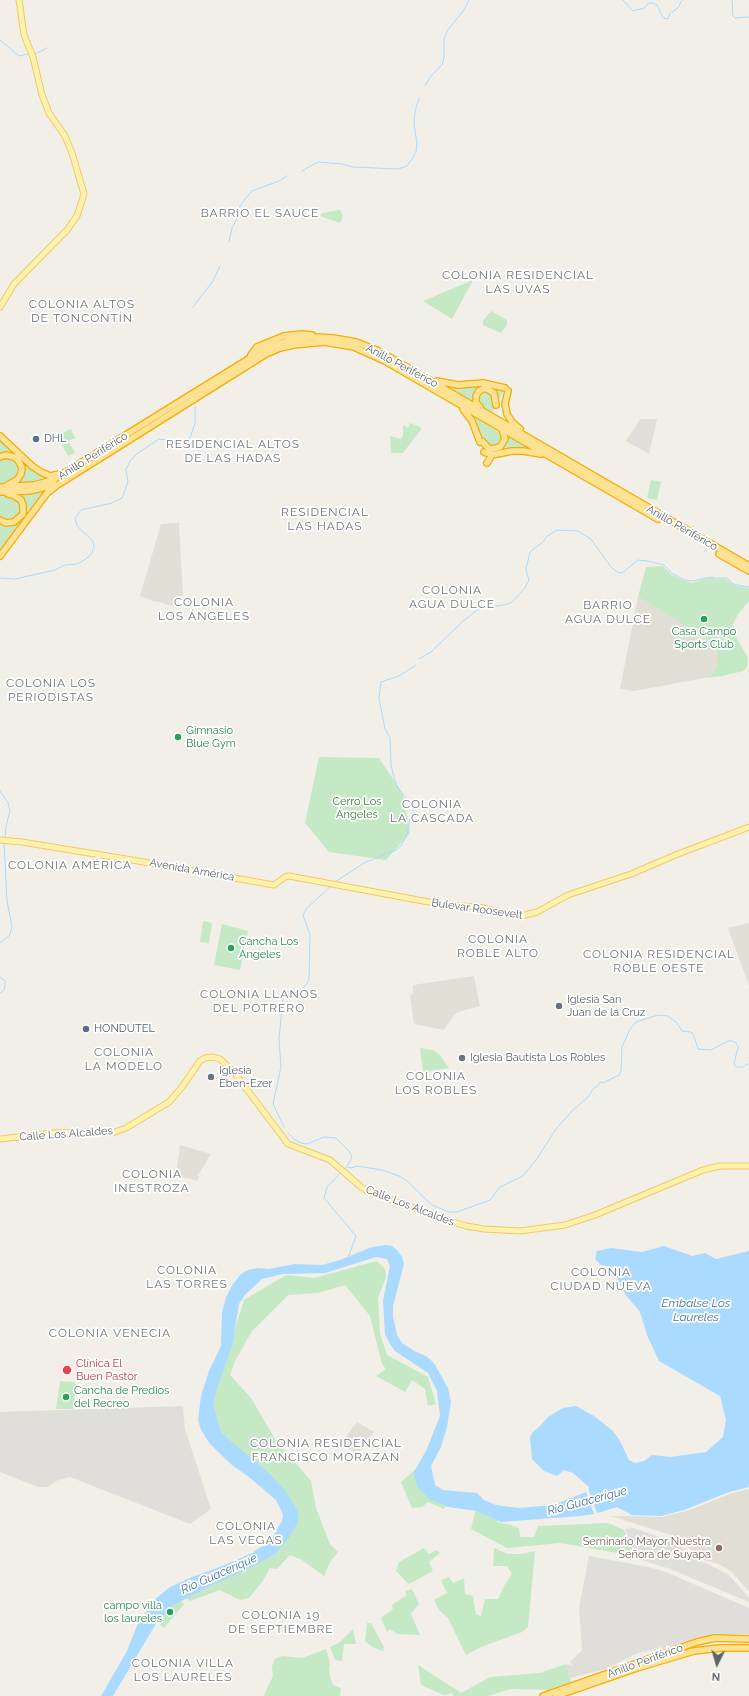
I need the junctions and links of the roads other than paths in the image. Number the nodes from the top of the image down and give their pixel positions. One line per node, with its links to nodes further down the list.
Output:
1 (19, 0): 2 (main road)
2 (0, 307)
3 (429, 379): 5 (highway); 8 (highway, Anillo Periférico); 17 (highway, Anillo Periférico)
4 (508, 382): 5 (highway)
5 (504, 389): 11 (highway)
6 (452, 400): 9 (highway, Anillo Periférico); 9 (highway); 18 (highway, Anillo Periférico)
7 (496, 405): 8 (highway)
8 (488, 414): 11 (highway, Anillo Periférico)
9 (502, 429): 15 (highway, Anillo Periférico)
10 (0, 436): 17 (highway)
11 (542, 446): 22 (highway, Anillo Periférico)
12 (484, 452): 13 (highway)
13 (492, 455): 15 (highway); 16 (highway)
14 (0, 457): 19 (highway)
15 (552, 458): 23 (highway, Anillo Periférico)
16 (487, 463)
17 (65, 474): 19 (highway, Anillo Periférico)
18 (60, 484): 19 (highway, Anillo Periférico); 21 (highway)
19 (1, 490): 20 (highway)
20 (0, 520)
21 (0, 556)
22 (749, 566)
23 (749, 571)
24 (749, 827): 26 (main road, Bulevar Roosevelt)
25 (0, 840): 26 (main road, Avenida América)
26 (285, 877)
27 (0, 1139): 28 (main road, Calle Los Alcaldes)
28 (749, 1166)
29 (749, 1639): 32 (highway, Anillo Periférico)
30 (749, 1642): 31 (highway)
31 (749, 1647): 33 (highway, Anillo Periférico)
32 (543, 1696)
33 (556, 1696)

